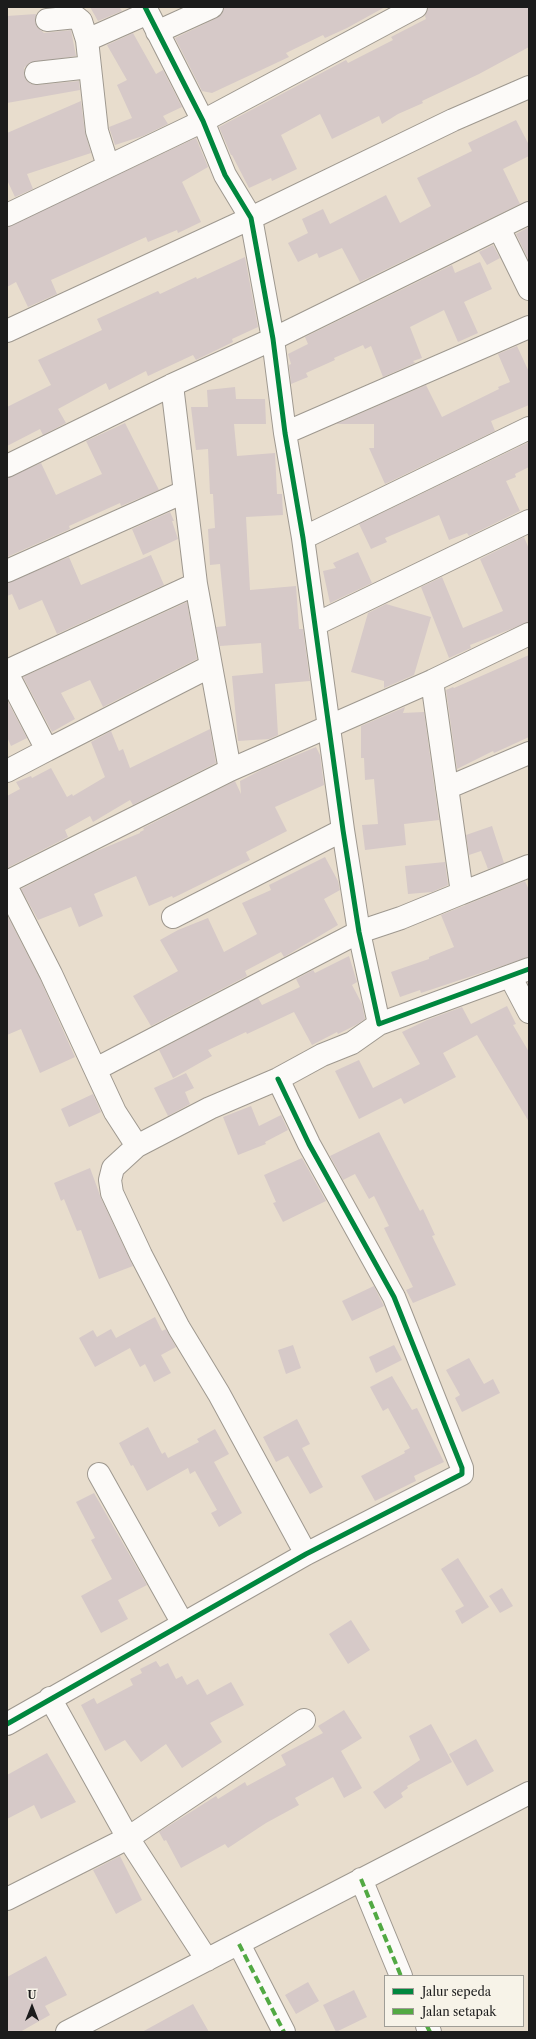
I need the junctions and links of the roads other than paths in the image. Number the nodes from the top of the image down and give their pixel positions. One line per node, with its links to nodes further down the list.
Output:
1 (212, 7): 3 (street)
2 (416, 7): 9 (street)
3 (150, 17): 5 (street); 9 (street)
4 (47, 20): 5 (street)
5 (88, 40): 6 (street)
6 (90, 68): 7 (street); 10 (street)
7 (36, 73)
8 (529, 87): 13 (street)
9 (203, 121): 10 (street); 13 (street)
10 (108, 166): 12 (street)
11 (529, 213): 14 (street)
12 (7, 215)
13 (252, 218): 17 (street); 18 (street)
14 (499, 228): 15 (street); 18 (street)
15 (529, 289)
16 (529, 327): 21 (street)
17 (7, 331)
18 (273, 339): 19 (street); 21 (street)
19 (172, 385): 22 (street); 23 (street)
20 (529, 428): 25 (street)
21 (285, 433): 25 (street)
22 (7, 466)
23 (184, 492): 26 (street); 27 (street)
24 (529, 521): 28 (street)
25 (303, 538): 28 (street)
26 (7, 570)
27 (196, 584): 30 (street); 31 (street)
28 (316, 624): 33 (street)
29 (529, 634): 32 (street)
30 (211, 666): 34 (street); 36 (street)
31 (7, 672): 34 (street)
32 (432, 680): 33 (street); 38 (street)
33 (329, 727): 36 (street); 39 (street)
34 (47, 750): 37 (street)
35 (529, 753): 38 (street)
36 (230, 770): 41 (street)
37 (7, 771)
38 (448, 788): 43 (street)
39 (343, 830): 44 (street); 45 (street)
40 (529, 866): 43 (street)
41 (7, 882)
42 (7, 888): 49 (street)
43 (462, 893): 45 (street)
44 (173, 917)
45 (359, 932): 48 (street); 49 (street)
46 (519, 973): 47 (street); 48 (street)
47 (529, 1012)
48 (379, 1024): 50 (street)
49 (96, 1069): 51 (street)
50 (278, 1079): 51 (street); 53 (street)
51 (137, 1146): 53 (street)
52 (100, 1474): 54 (street)
53 (306, 1554): 54 (street)
54 (183, 1624): 55 (street)
55 (50, 1698): 57 (street); 59 (street)
56 (304, 1720): 59 (street)
57 (7, 1724)
58 (529, 1793): 60 (street)
59 (128, 1838): 61 (street); 63 (street)
60 (361, 1879): 62 (street); 64 (street)
61 (7, 1899)
62 (238, 1944): 63 (street); 66 (street)
63 (207, 1960): 65 (street)
64 (401, 1975)
65 (67, 2032)
66 (284, 2032)

